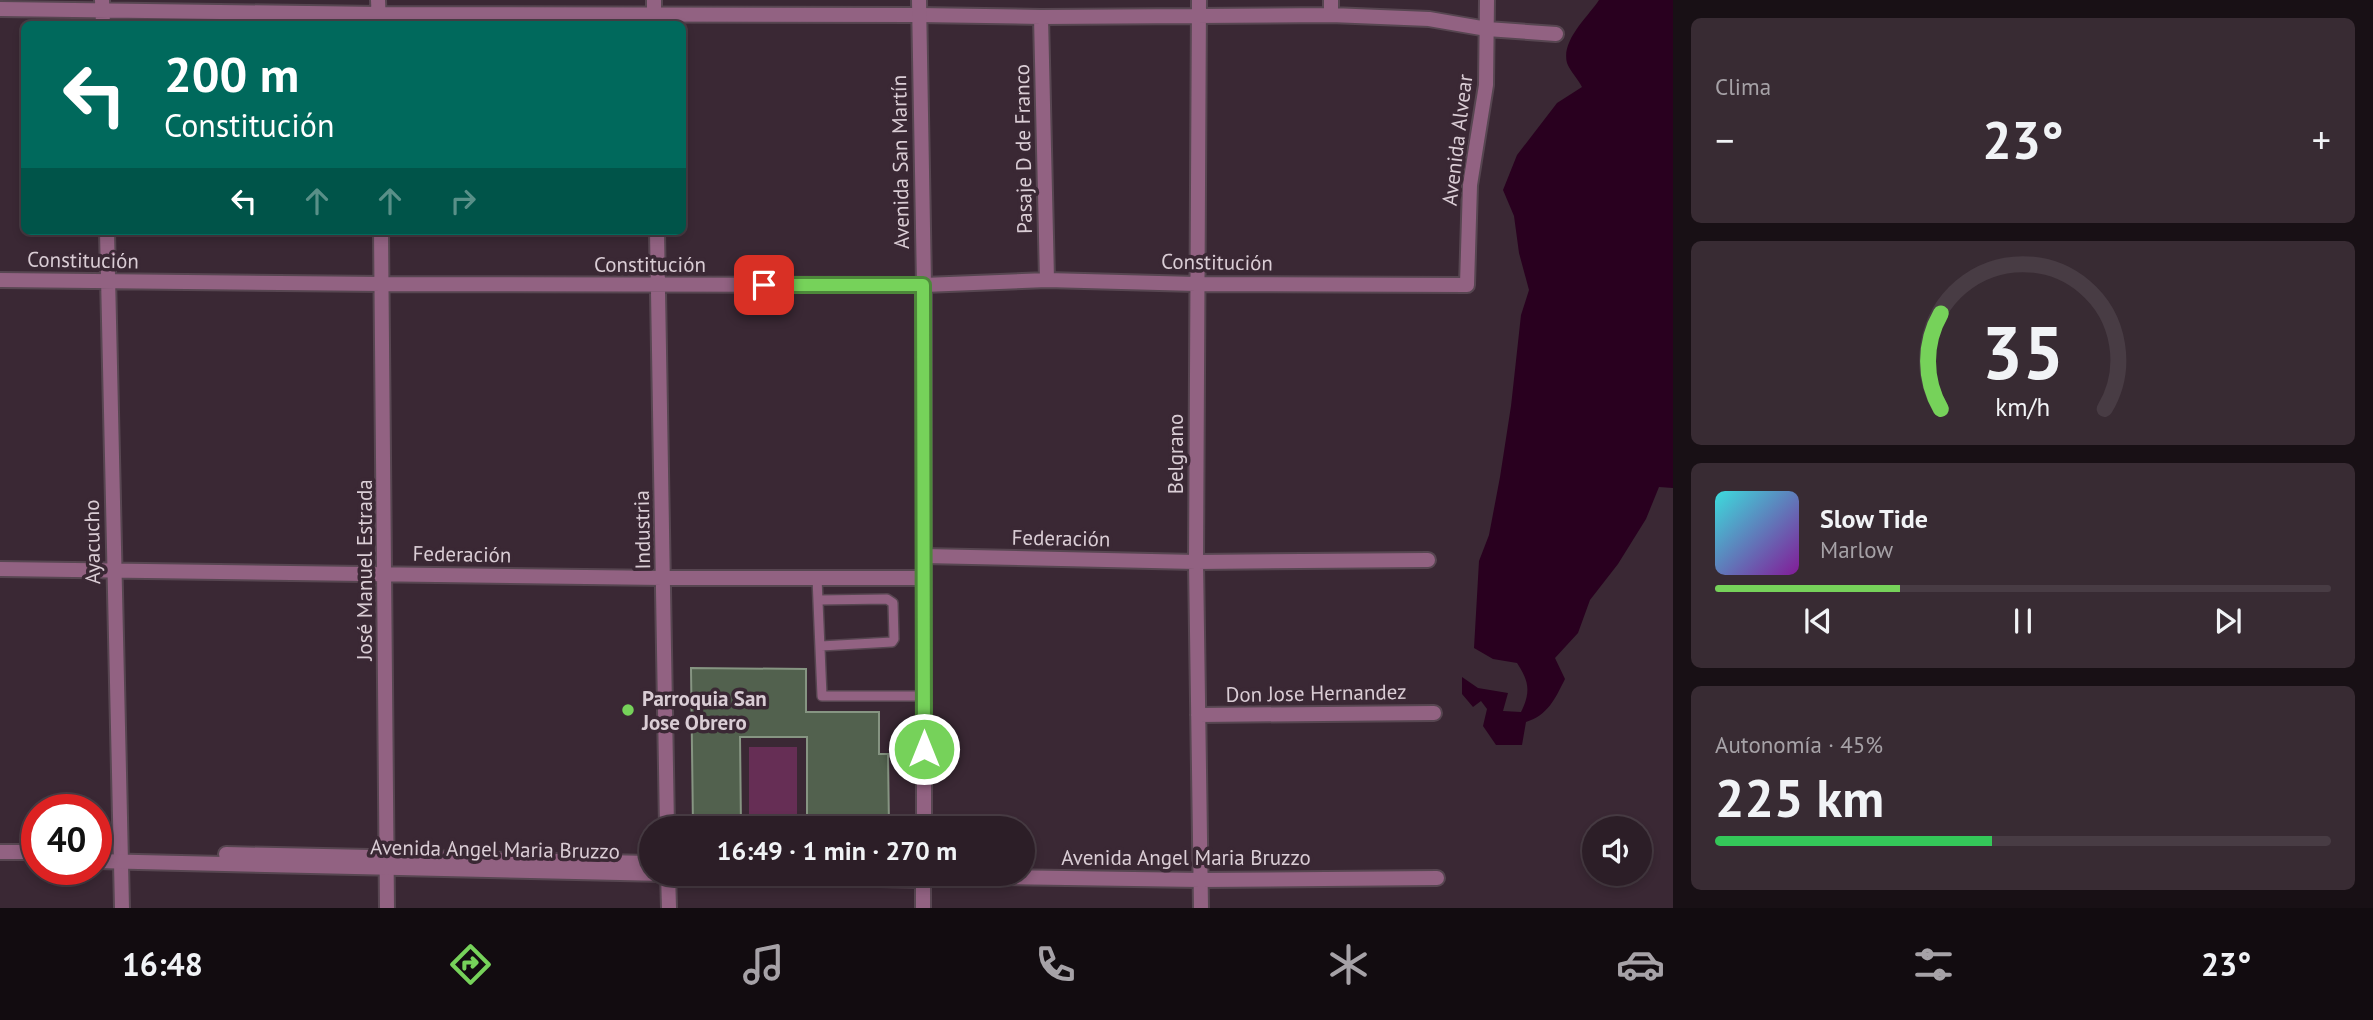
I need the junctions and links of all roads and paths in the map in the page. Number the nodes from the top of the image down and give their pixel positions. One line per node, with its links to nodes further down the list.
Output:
1 (1487, 0): 10 (street, Avenida Alvear)
2 (919, 7): 8 (street); 9 (street); 21 (street, Avenida San Martín)
3 (1199, 7): 4 (street); 9 (street); 19 (street, Belgrano)
4 (1331, 7): 10 (street)
5 (0, 9): 6 (street)
6 (102, 12): 7 (street)
7 (379, 13): 8 (street)
8 (654, 13)
9 (1041, 17): 16 (street, Pasaje D de Franco)
10 (1487, 29): 11 (street); 22 (street, Avenida Alvear)
11 (1556, 34)
12 (107, 235): 17 (street, Ayacucho)
13 (381, 235): 18 (street, José Manuel Estrada)
14 (657, 235): 20 (street, Industria)
15 (0, 280): 17 (street, Constitución)
16 (1046, 280): 19 (street, Constitución); 21 (street, Constitución)
17 (108, 282): 18 (street, Constitución); 27 (street, Ayacucho)
18 (382, 284): 20 (street, Constitución); 28 (street, José Manuel Estrada)
19 (1196, 284): 22 (street, Constitución); 25 (street, Belgrano)
20 (658, 285): 21 (street, Constitución); 31 (street, Industria)
21 (923, 285): 23 (street, Avenida San Martín)
22 (1467, 285)
23 (924, 555): 25 (street, Federación); 30 (street, Avenida San Martín)
24 (1428, 560): 25 (street, Federación)
25 (1196, 562): 36 (street, Belgrano)
26 (0, 569): 27 (street, Federación)
27 (114, 570): 28 (street, Federación); 42 (street, Ayacucho)
28 (386, 573): 31 (street, Federación); 46 (street, José Manuel Estrada)
29 (817, 578): 30 (street, Federación); 31 (street, Federación); 32 (lane)
30 (924, 578): 34 (street, Avenida San Martín)
31 (663, 579): 37 (street, Industria)
32 (818, 600): 33 (lane); 33 (lane)
33 (821, 646): 34 (lane)
34 (924, 696): 38 (street, Avenida San Martín)
35 (1434, 713): 36 (street, Don Jose Hernandez)
36 (1198, 715): 51 (street, Belgrano)
37 (667, 816)
38 (923, 816)
39 (0, 852): 40 (street)
40 (21, 852)
41 (112, 855): 42 (street, Avenida Angel Maria Bruzzo)
42 (121, 856): 43 (street, Avenida Angel Maria Bruzzo); 46 (street, Avenida Angel Maria Bruzzo); 54 (street, Ayacucho)
43 (112, 858)
44 (0, 861): 45 (street)
45 (21, 861)
46 (385, 862): 47 (street, Avenida Angel Maria Bruzzo); 48 (street, Avenida Angel Maria Bruzzo); 55 (street, José Manuel Estrada)
47 (639, 863)
48 (639, 873)
49 (1035, 877): 51 (street, Avenida Angel Maria Bruzzo)
50 (1437, 878): 51 (street, Avenida Angel Maria Bruzzo)
51 (1200, 880): 58 (street, Belgrano)
52 (668, 886): 56 (street)
53 (926, 886): 57 (street)
54 (122, 908)
55 (387, 908)
56 (669, 908)
57 (923, 908)
58 (1200, 908)

